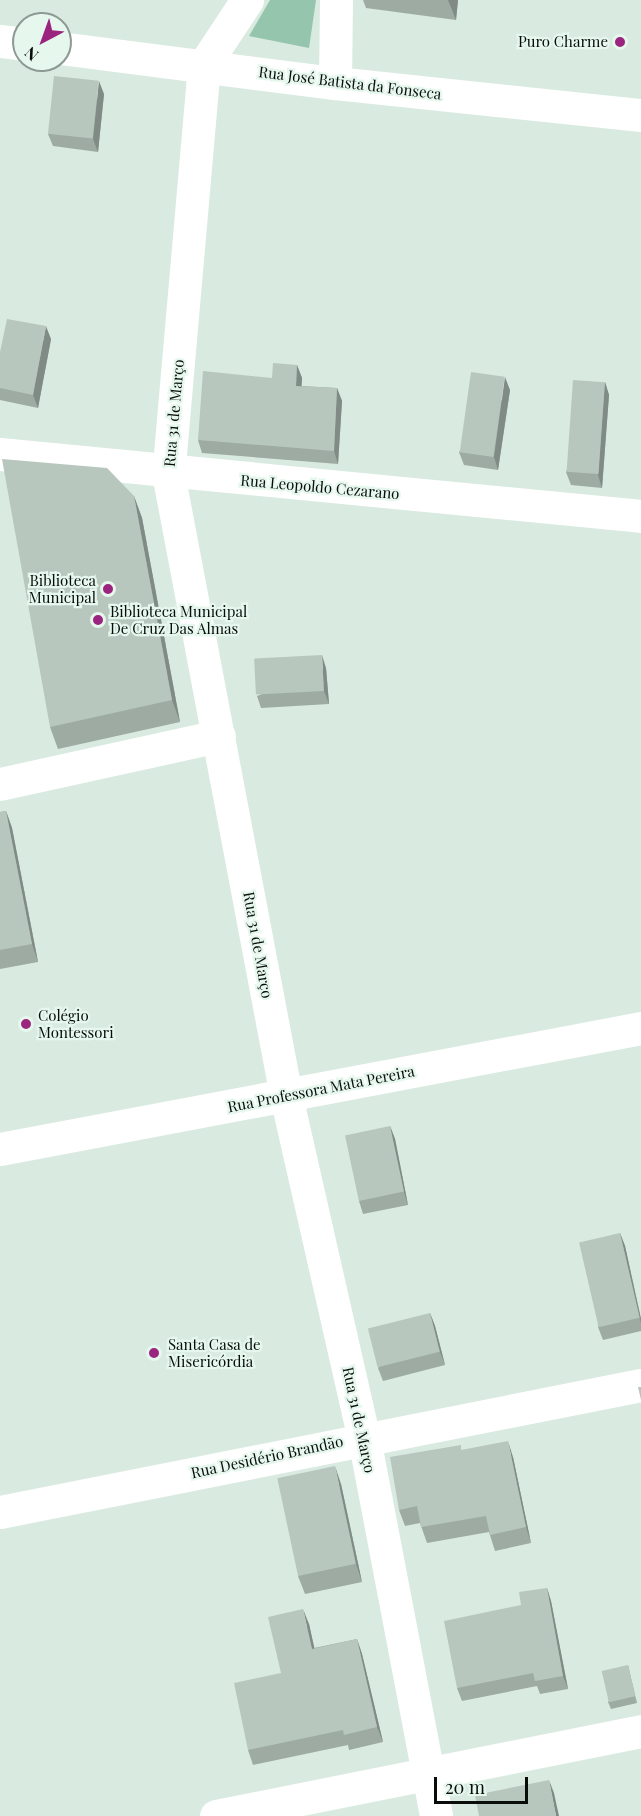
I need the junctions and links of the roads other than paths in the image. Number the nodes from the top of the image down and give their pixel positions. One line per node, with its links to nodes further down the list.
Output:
1 (247, 0): 4 (street)
2 (336, 0): 5 (street)
3 (72, 49): 4 (street, Rua José Batista da Fonseca)
4 (204, 65): 5 (street, Rua José Batista da Fonseca); 8 (street, Rua 31 de Março)
5 (335, 83): 6 (street, Rua José Batista da Fonseca)
6 (641, 115)
7 (0, 454): 8 (street, Rua Leopoldo Cezarano)
8 (168, 473): 9 (street, Rua Leopoldo Cezarano); 10 (street, Rua 31 de Março)
9 (641, 516)
10 (219, 735): 11 (street); 13 (street, Rua 31 de Março)
11 (0, 784)
12 (641, 1028): 13 (street, Rua Professora Mata Pereira)
13 (286, 1096): 14 (street, Rua Professora Mata Pereira); 16 (street, Rua 31 de Março)
14 (0, 1149)
15 (641, 1385): 16 (street, Rua Desidério Brandão)
16 (364, 1438): 17 (street, Rua Desidério Brandão); 19 (street, Rua 31 de Março)
17 (0, 1512)
18 (641, 1731): 19 (street)
19 (429, 1774): 20 (street); 21 (street, Rua 31 de Março)
20 (216, 1816)
21 (436, 1816)

